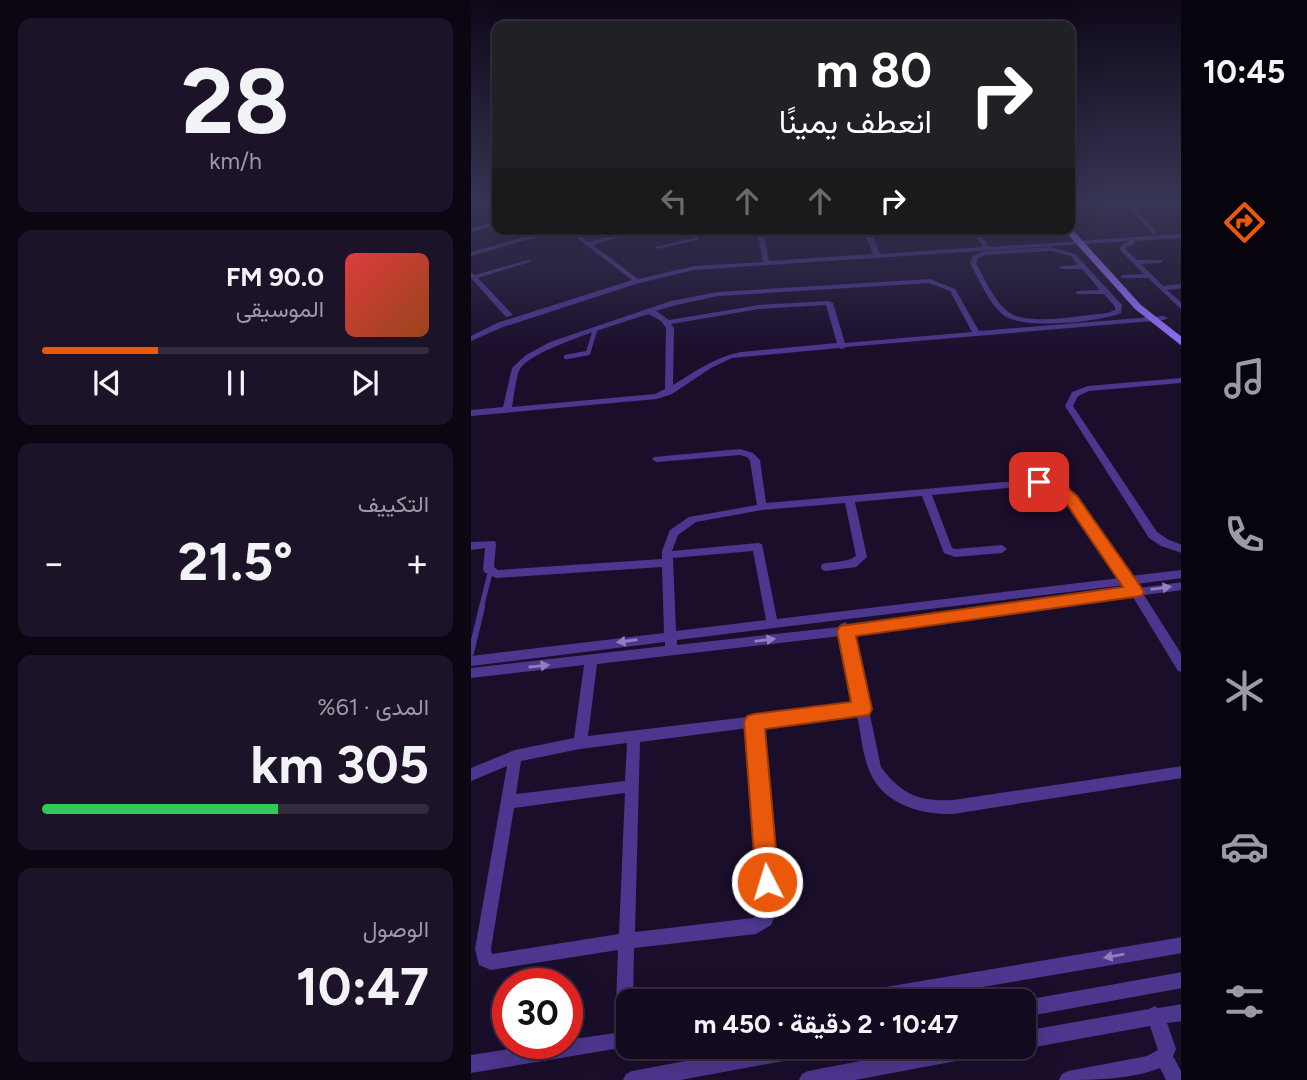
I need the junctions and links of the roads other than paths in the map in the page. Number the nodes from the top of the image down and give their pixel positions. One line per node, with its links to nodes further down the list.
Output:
1 (600, 253): 17 (street)
2 (765, 253): 8 (street)
3 (870, 253): 8 (street)
4 (984, 253): 21 (street)
5 (1072, 253): 12 (street)
6 (1095, 253): 16 (street)
7 (1126, 253): 11 (street)
8 (766, 260): 17 (street)
9 (530, 261): 15 (street)
10 (1160, 261): 11 (street)
11 (1135, 262): 14 (street)
12 (1083, 267): 13 (street); 18 (street)
13 (1062, 268)
14 (1147, 274): 16 (street); 20 (street)
15 (472, 275): 25 (street)
16 (1115, 275): 18 (street); 26 (street); 27 (street)
17 (634, 279): 25 (street); 33 (street)
18 (1094, 279): 21 (street)
19 (1181, 286): 20 (street)
20 (1161, 288): 23 (street)
21 (1106, 292): 22 (street)
22 (1078, 293)
23 (1181, 307)
24 (650, 311): 28 (street); 29 (street); 32 (street)
25 (509, 315): 30 (street)
26 (1164, 318): 27 (street); 31 (street)
27 (1151, 319): 32 (street); 34 (street)
28 (667, 323): 35 (street); 38 (street)
29 (595, 330): 36 (lane); 39 (street)
30 (471, 331)
31 (1181, 332)
32 (977, 334): 35 (street)
33 (471, 339)
34 (1181, 343)
35 (841, 346): 38 (street)
36 (566, 357)
37 (1181, 380): 47 (street)
38 (669, 392): 39 (street)
39 (507, 410): 40 (street)
40 (471, 413)
41 (657, 459): 44 (street)
42 (926, 492): 43 (street); 46 (street); 52 (street)
43 (850, 499): 44 (street); 49 (street)
44 (761, 507): 48 (street)
45 (471, 545): 50 (street)
46 (1002, 549)
47 (1181, 549)
48 (666, 559): 50 (street); 56 (street); 58 (street)
49 (826, 567)
50 (490, 573): 60 (lane)
51 (1181, 574): 52 (street)
52 (1128, 580): 54 (street); 55 (street)
53 (1181, 586): 54 (street, one-way to 53)
54 (1135, 592): 57 (street); 63 (street)
55 (843, 615): 56 (street); 57 (street)
56 (772, 624): 58 (street)
57 (846, 631): 59 (street, one-way to 57); 65 (street)
58 (670, 635): 59 (street); 62 (street, one-way to 62)
59 (671, 651): 61 (street)
60 (471, 653)
61 (591, 660): 64 (street, one-way to 61); 68 (street)
62 (471, 661)
63 (1181, 667)
64 (471, 673)
65 (862, 709): 66 (street); 70 (street)
66 (754, 722): 67 (street); 74 (street)
67 (634, 737): 68 (street); 74 (street)
68 (580, 743): 69 (street)
69 (515, 756): 71 (street); 73 (street)
70 (1181, 772)
71 (471, 775)
72 (623, 787): 73 (street)
73 (507, 802): 74 (street)
74 (627, 941): 77 (street)
75 (1181, 945): 78 (street, one-way to 78)
76 (1181, 980): 79 (street)
77 (627, 989)
78 (921, 989)
79 (1036, 1007)
80 (1181, 1012): 81 (street)
81 (1155, 1015): 82 (street); 84 (street)
82 (1036, 1038)
83 (616, 1041): 87 (street)
84 (1164, 1056): 90 (street); 91 (street)
85 (746, 1059): 88 (street)
86 (919, 1059): 89 (street)
87 (471, 1064)
88 (632, 1080)
89 (808, 1080)
90 (1068, 1080)
91 (1175, 1080)

